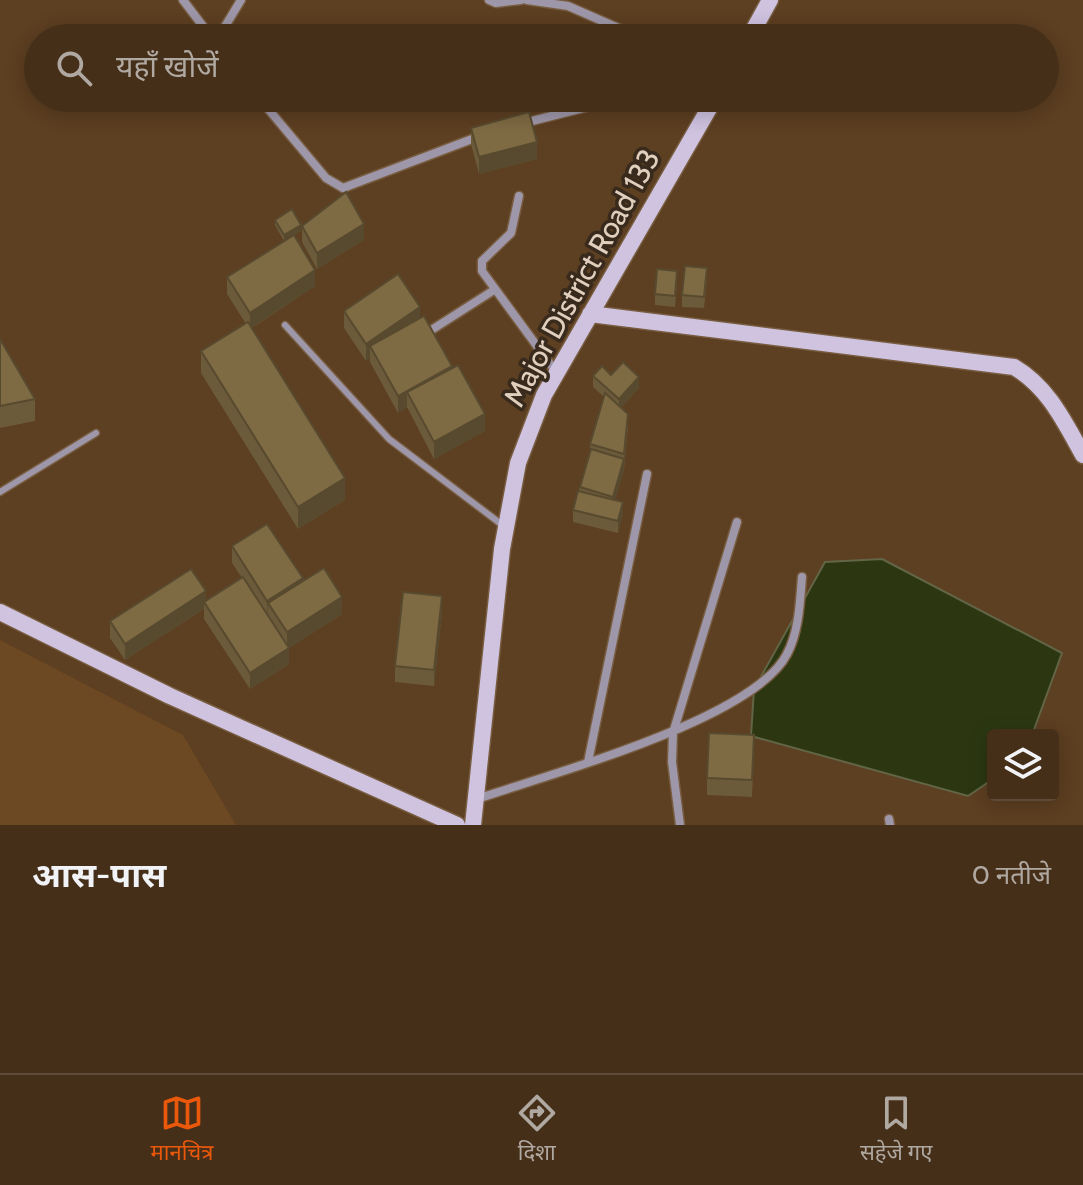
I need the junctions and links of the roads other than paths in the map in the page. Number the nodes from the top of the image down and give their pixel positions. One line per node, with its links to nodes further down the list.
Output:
1 (183, 0): 6 (street)
2 (241, 0): 7 (street)
3 (489, 0): 4 (street)
4 (524, 0): 8 (street)
5 (770, 0): 9 (street)
6 (201, 24)
7 (226, 24)
8 (609, 24)
9 (757, 24)
10 (271, 112): 14 (street)
11 (567, 112): 13 (street)
12 (707, 112): 17 (street, Major District Road 133)
13 (514, 125)
14 (486, 134)
15 (519, 196): 16 (street)
16 (494, 290): 19 (street); 20 (street)
17 (590, 314): 20 (street, Major District Road 133); 22 (street)
18 (285, 325): 26 (lane)
19 (433, 329)
20 (556, 373): 26 (street, Major District Road 133)
21 (96, 433): 24 (lane)
22 (1083, 455)
23 (647, 474): 30 (street)
24 (0, 492)
25 (737, 522): 29 (street)
26 (505, 527): 31 (street, Major District Road 133)
27 (802, 577): 29 (street)
28 (0, 612): 32 (street)
29 (673, 733): 30 (street); 34 (street)
30 (588, 762): 31 (street)
31 (477, 799): 33 (street, Major District Road 133)
32 (457, 825)
33 (473, 825)
34 (680, 825)

